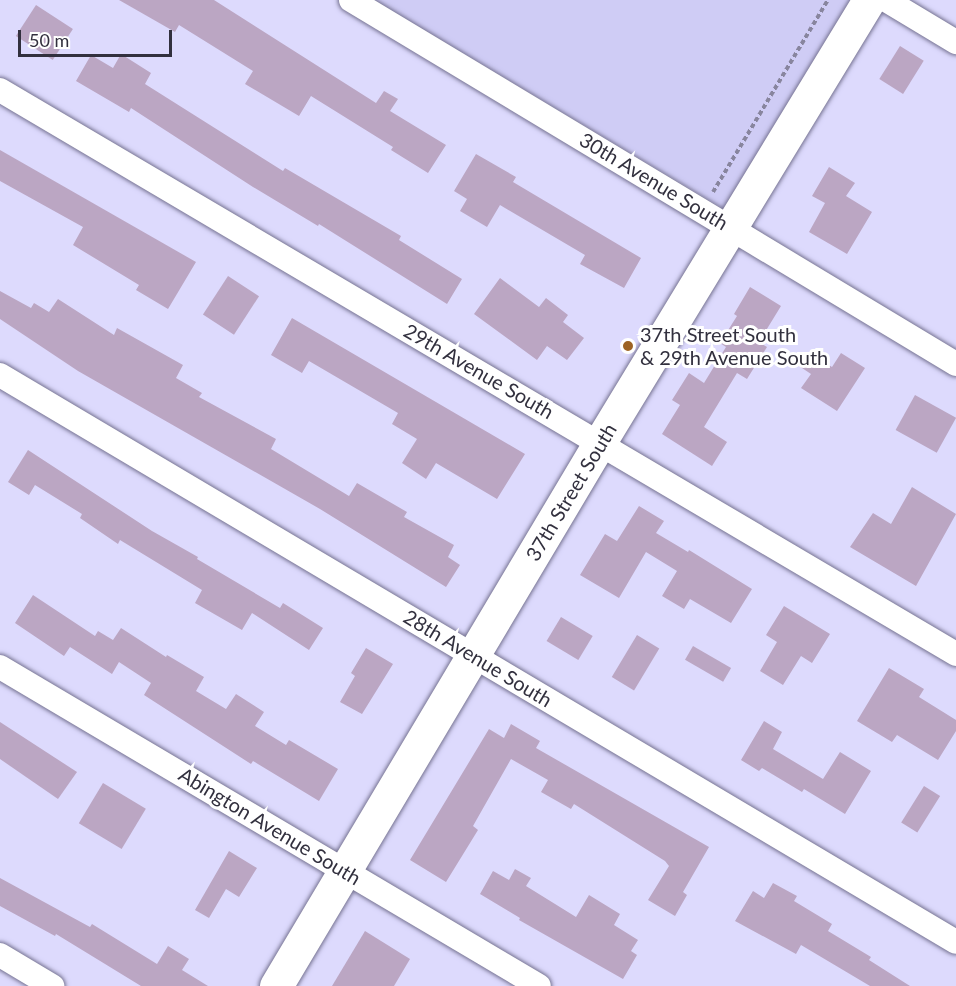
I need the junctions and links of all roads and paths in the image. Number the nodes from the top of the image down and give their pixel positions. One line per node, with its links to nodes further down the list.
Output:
1 (351, 0): 7 (street, 30th Avenue South)
2 (828, 0): 7 (path)
3 (869, 0): 8 (street, 37th Street South)
4 (886, 0): 5 (street)
5 (956, 42)
6 (0, 90): 11 (street, 29th Avenue South)
7 (703, 210): 8 (street, 30th Avenue South)
8 (732, 228): 9 (street, 30th Avenue South); 11 (street, 37th Street South)
9 (956, 364)
10 (0, 375): 13 (street, 28th Avenue South)
11 (600, 442): 12 (street, 29th Avenue South); 13 (street, 37th Street South)
12 (956, 654)
13 (473, 655): 15 (street, 37th Street South); 16 (street, 28th Avenue South)
14 (0, 666): 15 (street, Abington Avenue South)
15 (346, 871): 19 (street, 37th Street South); 20 (street, Abington Avenue South)
16 (956, 942)
17 (0, 955): 18 (street)
18 (52, 986)
19 (276, 986)
20 (540, 986)

